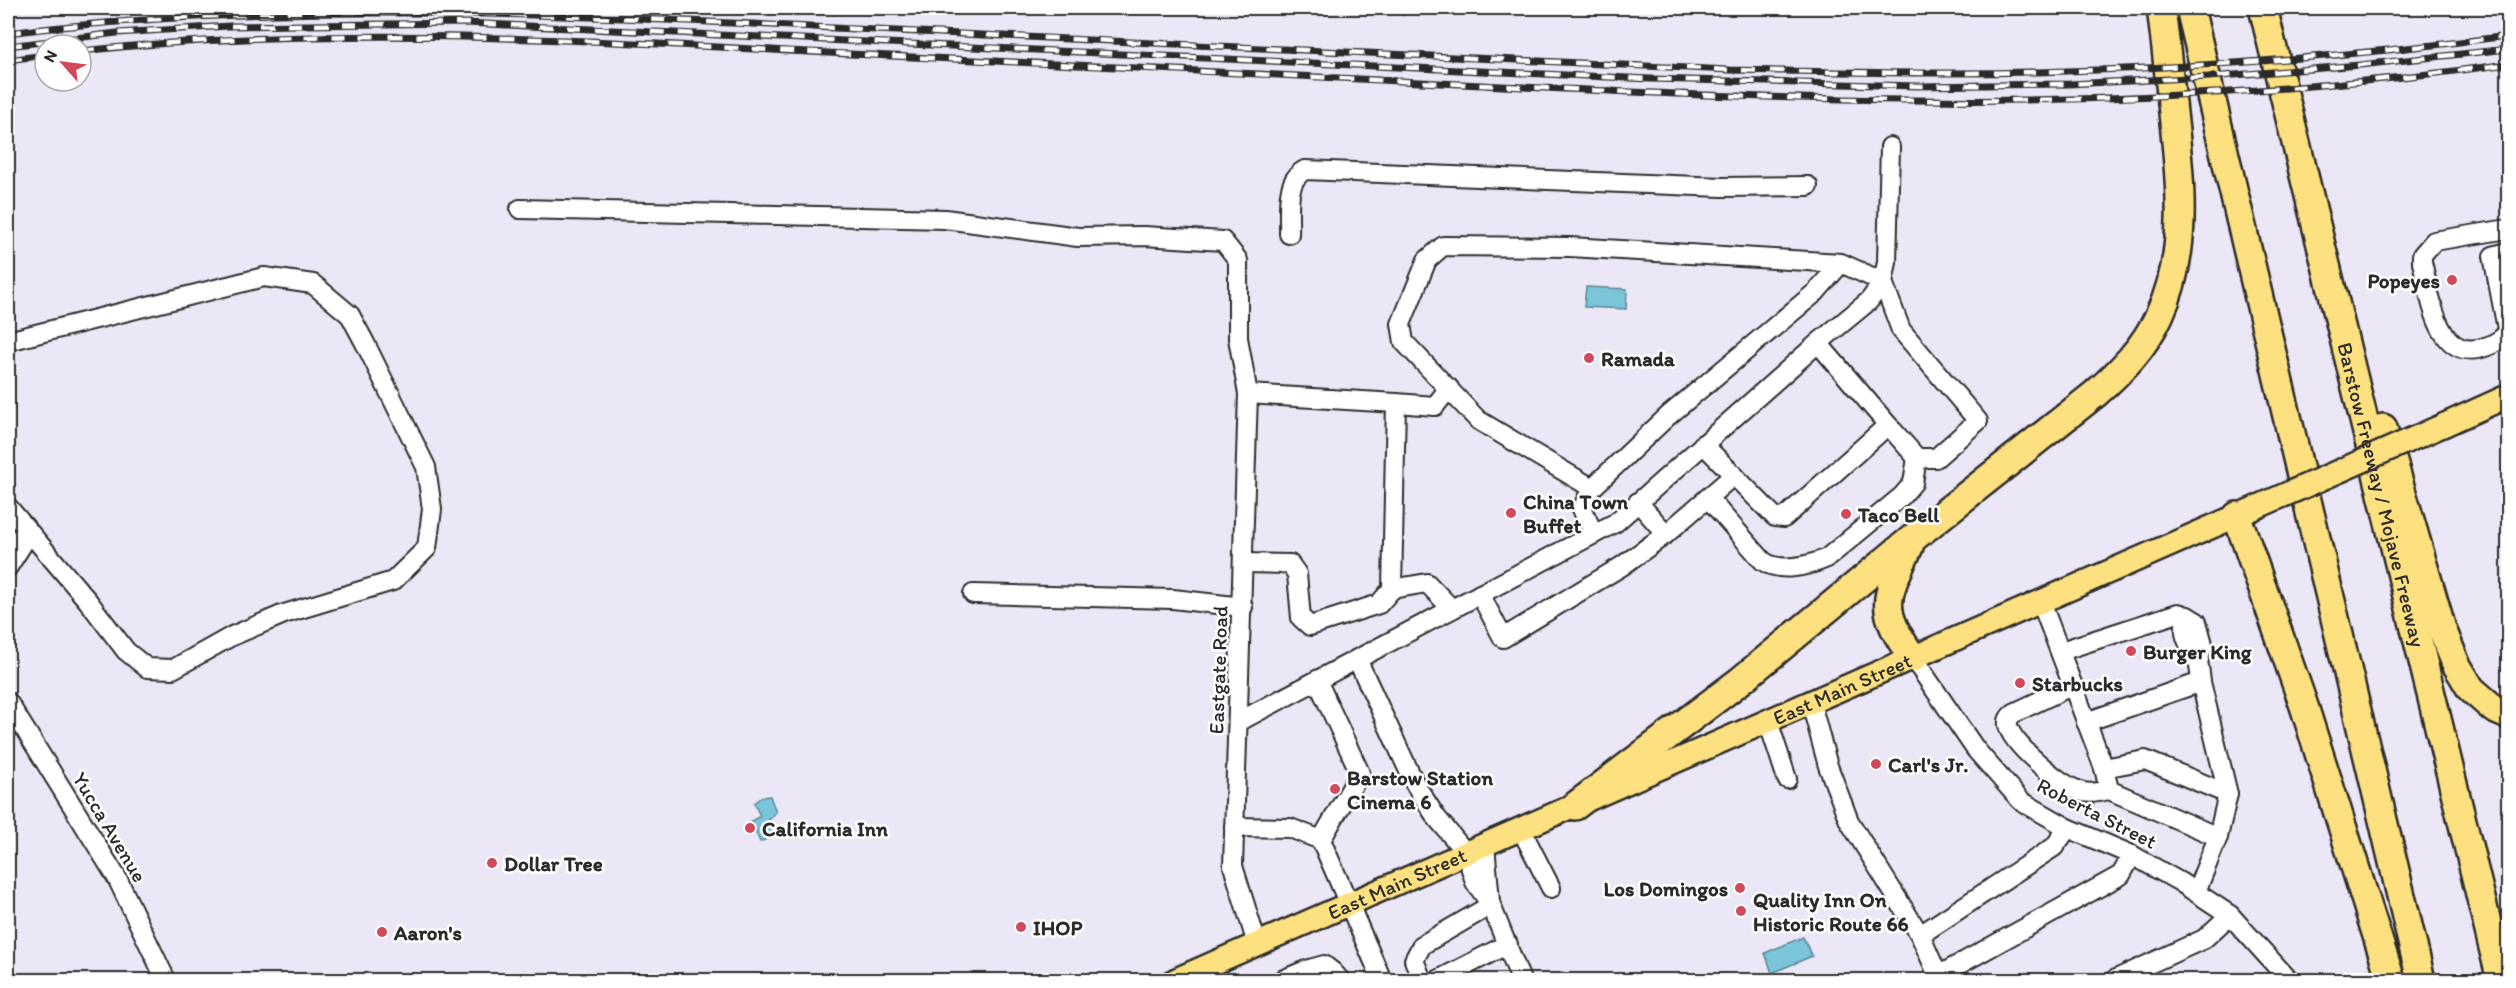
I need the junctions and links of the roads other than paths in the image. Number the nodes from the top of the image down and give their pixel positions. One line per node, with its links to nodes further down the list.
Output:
1 (2161, 8): 32 (highway)
2 (2190, 8): 86 (highway)
3 (2263, 8): 15 (highway, Barstow Freeway / Mojave Freeway)
4 (1890, 147): 11 (street)
5 (1808, 186): 8 (street)
6 (520, 209): 17 (street, Eastgate Road)
7 (2508, 229): 12 (street)
8 (1289, 234)
9 (2508, 252): 12 (street)
10 (1841, 263): 11 (street); 16 (street); 24 (street)
11 (1884, 282): 14 (street); 22 (street)
12 (2508, 334)
13 (8, 341): 29 (street)
14 (1818, 343): 20 (street); 21 (street)
15 (2352, 371): 50 (highway); 87 (highway, Barstow Freeway / Mojave Freeway)
16 (1449, 388): 19 (street); 24 (street)
17 (1248, 394): 19 (street); 34 (street, Eastgate Road)
18 (2508, 396): 28 (main road, East Main Street, bridge)
19 (1396, 403): 36 (street)
20 (1888, 425): 22 (street); 23 (street)
21 (1703, 444): 23 (street); 26 (street)
22 (1917, 458): 25 (street)
23 (1734, 475): 25 (street)
24 (1592, 488): 30 (street)
25 (1708, 498): 31 (street)
26 (1638, 502): 30 (street); 31 (street)
27 (8, 507): 29 (street)
28 (2242, 514): 39 (main road, East Main Street); 85 (highway)
29 (29, 534): 33 (street); 35 (street)
30 (1594, 534): 38 (street)
31 (1666, 534): 38 (street)
32 (1913, 538): 43 (highway); 58 (highway)
33 (8, 544)
34 (1244, 562): 36 (street); 40 (street, Eastgate Road)
35 (8, 567)
36 (1392, 589): 41 (street)
37 (973, 594): 40 (street)
38 (1480, 594): 41 (street)
39 (2041, 602): 42 (street); 43 (main road, East Main Street)
40 (1242, 607): 51 (street, Eastgate Road)
41 (1452, 609): 44 (street)
42 (2061, 651): 46 (street); 47 (street)
43 (1912, 658): 49 (main road, East Main Street); 60 (street, Roberta Street)
44 (1357, 659): 45 (street); 64 (street)
45 (1317, 680): 51 (street); 63 (street)
46 (2201, 682): 53 (street); 57 (street)
47 (2073, 685): 53 (street); 56 (street)
48 (8, 702): 75 (street, Yucca Avenue)
49 (1811, 703): 52 (main road, East Main Street); 71 (street)
50 (2508, 715)
51 (1238, 722): 59 (street, Eastgate Road)
52 (1768, 722): 55 (street); 58 (main road, East Main Street)
53 (2086, 722): 54 (street)
54 (2104, 768): 56 (street); 57 (street)
55 (1787, 779)
56 (2109, 790): 62 (street)
57 (2228, 794): 62 (street)
58 (1575, 806): 61 (main road, East Main Street)
59 (1234, 827): 63 (street); 72 (street, Eastgate Road)
60 (2068, 828): 65 (street, Roberta Street); 71 (street)
61 (1521, 829): 64 (main road, East Main Street); 66 (street)
62 (2218, 837): 67 (street)
63 (1321, 840): 68 (street)
64 (1475, 849): 68 (main road, East Main Street); 69 (street)
65 (2132, 855): 67 (street, Roberta Street); 74 (street)
66 (1551, 888)
67 (2196, 892): 70 (street, Roberta Street)
68 (1350, 904): 72 (main road, East Main Street); 79 (street)
69 (1491, 905): 73 (street); 80 (street)
70 (2230, 915): 83 (street); 84 (street, Roberta Street)
71 (1920, 935): 74 (street)
72 (1257, 944): 76 (main road, East Main Street)
73 (1508, 944): 81 (street); 82 (street)
74 (1939, 978)
75 (166, 981)
76 (1175, 981)
77 (1282, 981): 78 (street)
78 (1340, 981)
79 (1382, 981)
80 (1422, 981)
81 (1438, 981)
82 (1521, 981)
83 (2114, 981)
84 (2289, 981)
85 (2391, 981)
86 (2421, 981)
87 (2500, 981)

